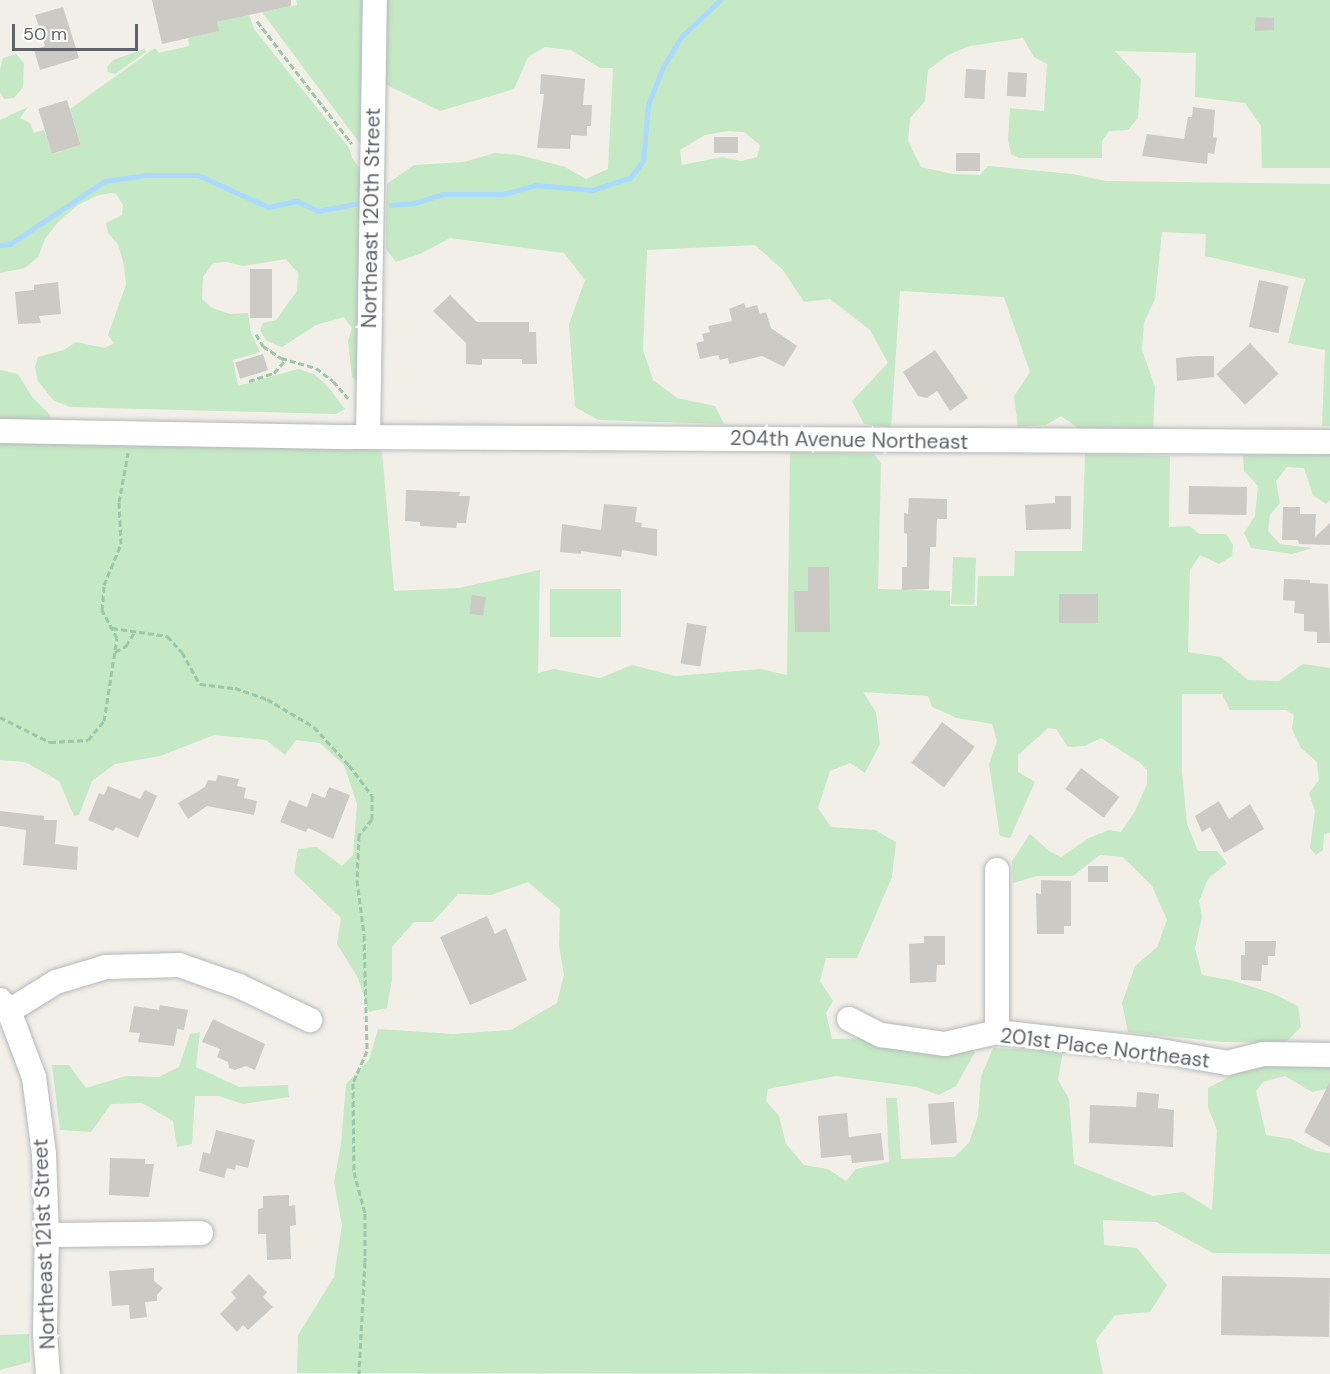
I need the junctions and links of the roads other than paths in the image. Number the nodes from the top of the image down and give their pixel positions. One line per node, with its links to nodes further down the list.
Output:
1 (375, 0): 3 (street, Northeast 120th Street)
2 (0, 431): 3 (street, 204th Avenue Northeast)
3 (368, 437): 4 (street, 204th Avenue Northeast)
4 (1330, 442)
5 (997, 870): 9 (street)
6 (4, 1006): 8 (street); 12 (street, Northeast 121st Street)
7 (849, 1019): 9 (street, 201st Place Northeast)
8 (310, 1020)
9 (997, 1032): 10 (street, 201st Place Northeast)
10 (1330, 1055)
11 (201, 1233): 12 (street)
12 (47, 1235): 13 (street, Northeast 121st Street)
13 (48, 1374)

